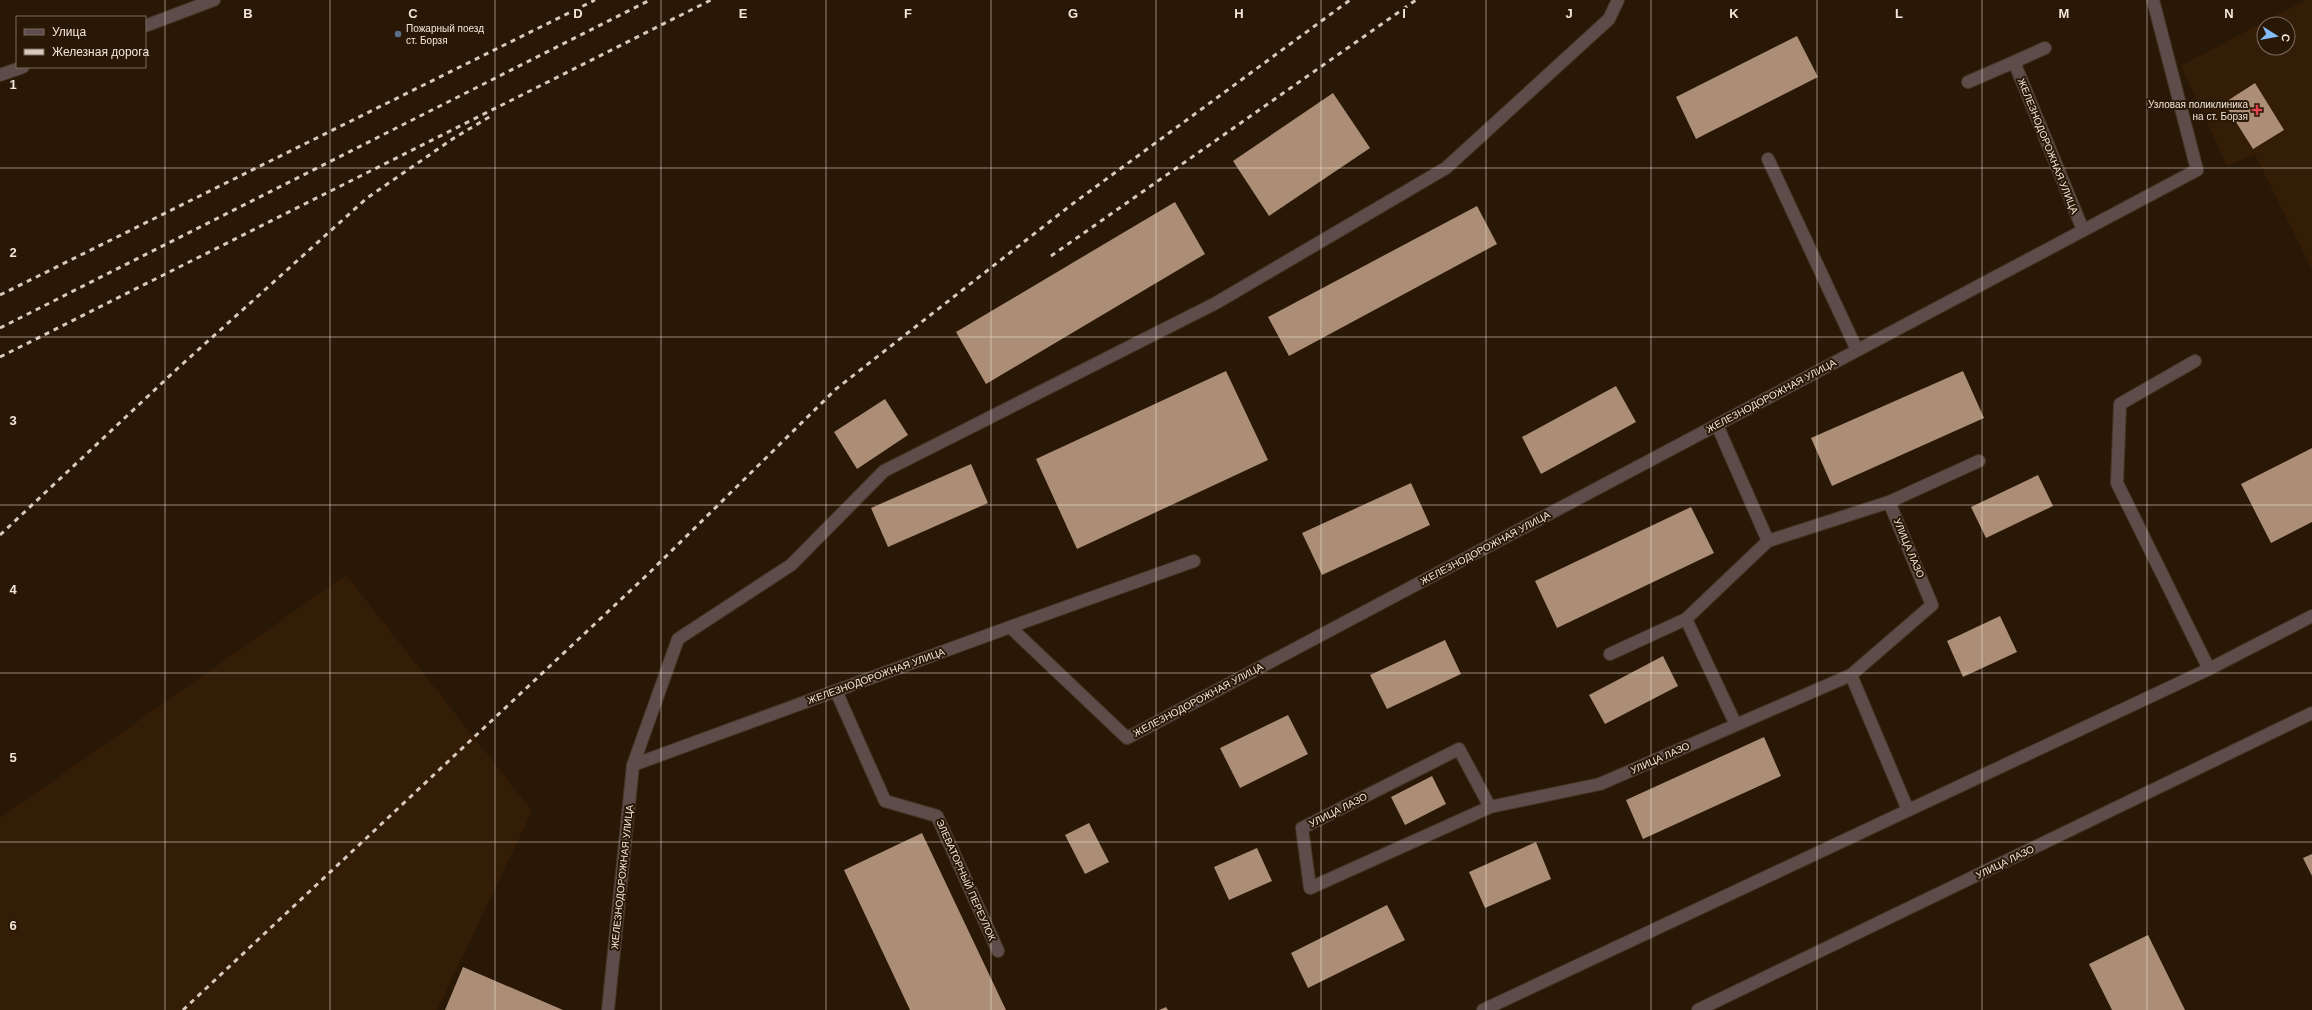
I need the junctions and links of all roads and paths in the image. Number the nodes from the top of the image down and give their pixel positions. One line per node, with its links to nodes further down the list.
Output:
1 (214, 0): 4 (street)
2 (1618, 0): 28 (street)
3 (2153, 0): 11 (street, ЖЕЛЕЗНОДОРОЖНАЯ УЛИЦА)
4 (146, 26)
5 (2045, 48): 6 (street)
6 (2014, 62): 9 (street); 11 (street, ЖЕЛЕЗНОДОРОЖНАЯ УЛИЦА)
7 (20, 68): 8 (street)
8 (0, 75)
9 (1968, 82)
10 (1768, 160): 12 (street)
11 (2083, 230): 12 (street, ЖЕЛЕЗНОДОРОЖНАЯ УЛИЦА)
12 (1857, 350): 14 (street, ЖЕЛЕЗНОДОРОЖНАЯ УЛИЦА)
13 (2195, 361): 23 (street)
14 (1717, 424): 17 (street); 21 (street, ЖЕЛЕЗНОДОРОЖНАЯ УЛИЦА)
15 (1978, 461): 16 (street)
16 (1889, 502): 17 (street); 24 (street, УЛИЦА ЛАЗО)
17 (1768, 541): 20 (street)
18 (1194, 561): 21 (street)
19 (2312, 616): 23 (street)
20 (1686, 618): 22 (street); 27 (street)
21 (1010, 627): 25 (street, ЖЕЛЕЗНОДОРОЖНАЯ УЛИЦА)
22 (1610, 654)
23 (2209, 669): 30 (street)
24 (1851, 675): 27 (street, УЛИЦА ЛАЗО); 30 (street)
25 (836, 691): 28 (street, ЖЕЛЕЗНОДОРОЖНАЯ УЛИЦА); 31 (street, ЭЛЕВАТОРНЫЙ ПЕРЕУЛОК)
26 (2312, 714): 34 (street, УЛИЦА ЛАЗО)
27 (1736, 725): 29 (street, УЛИЦА ЛАЗО)
28 (633, 765): 32 (street, ЖЕЛЕЗНОДОРОЖНАЯ УЛИЦА)
29 (1490, 806): 29 (street, УЛИЦА ЛАЗО)
30 (1908, 810): 33 (street)
31 (998, 951)
32 (608, 1010)
33 (1483, 1010)
34 (1698, 1010)

